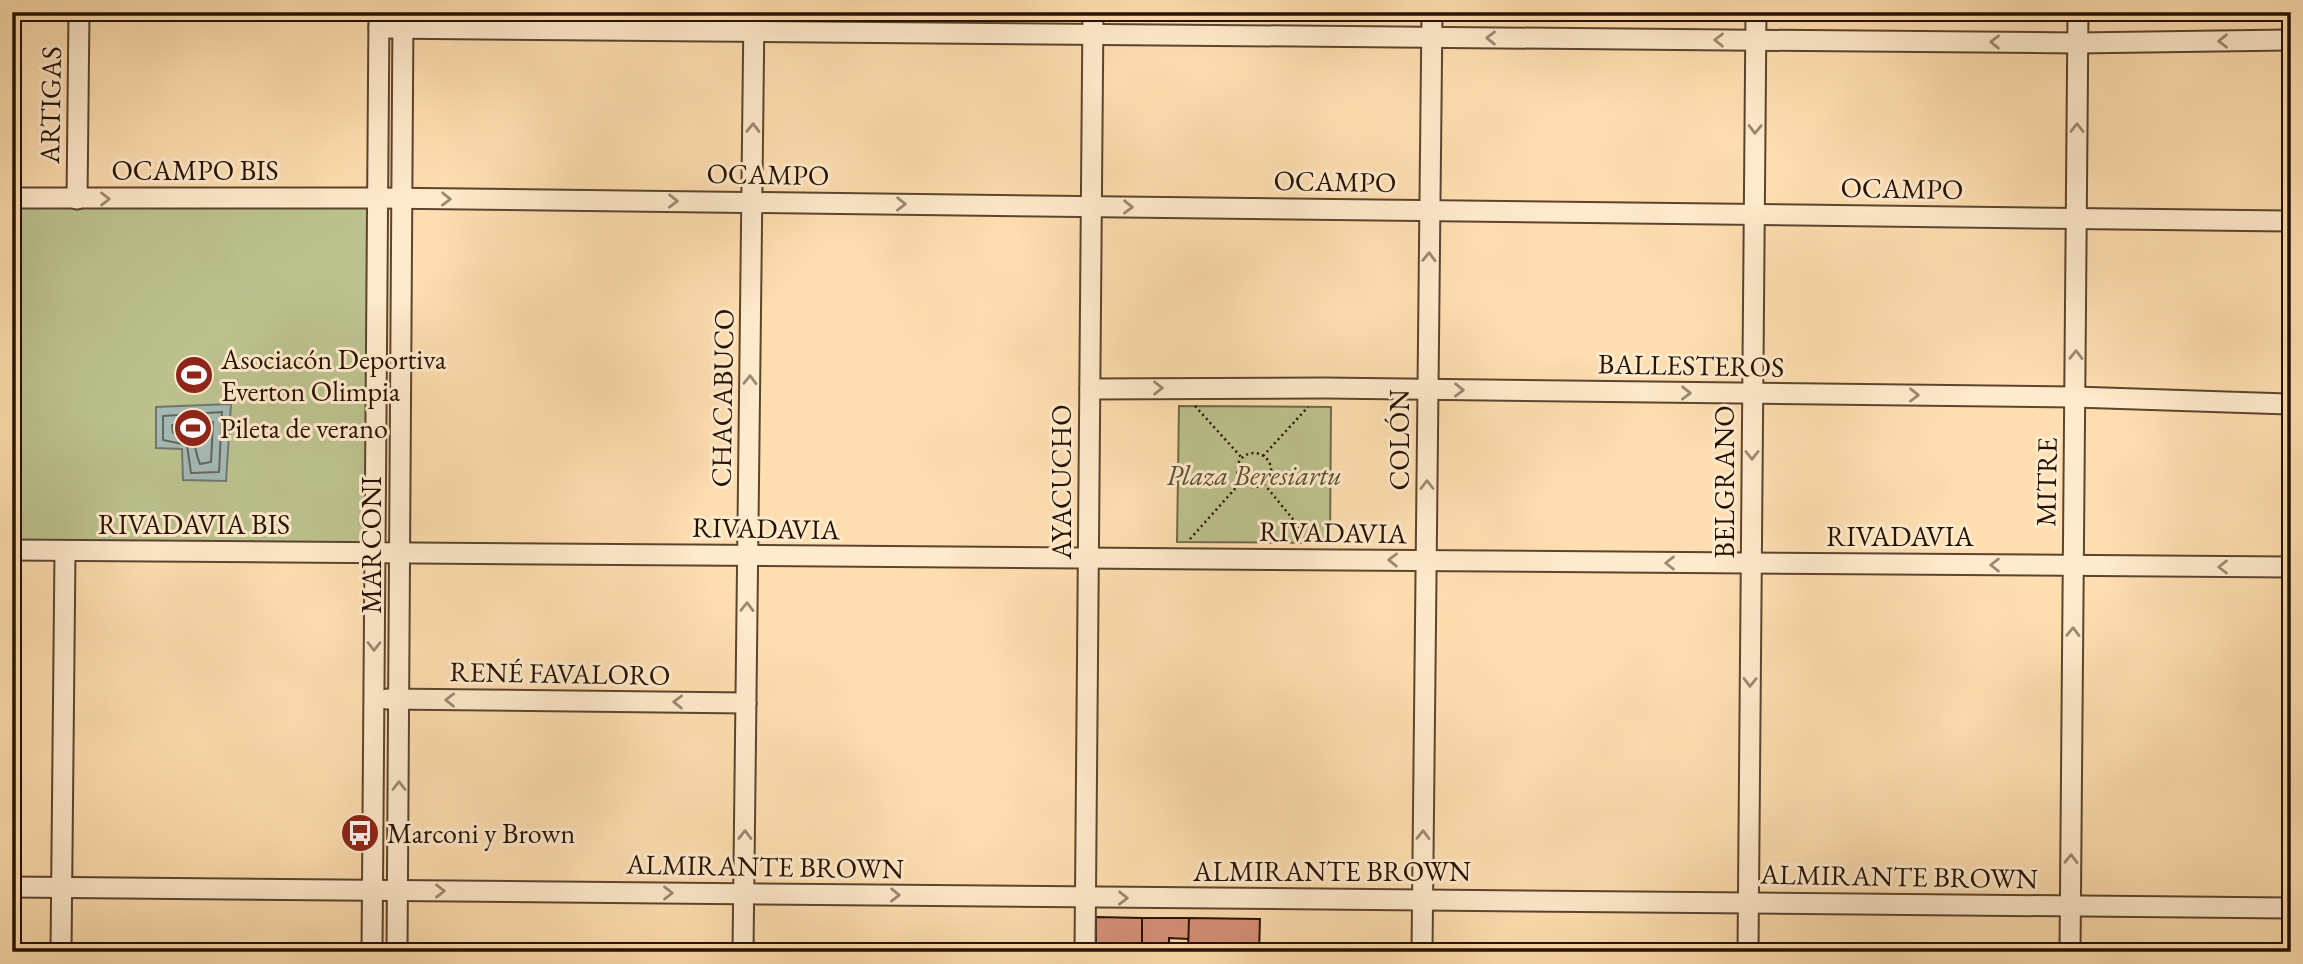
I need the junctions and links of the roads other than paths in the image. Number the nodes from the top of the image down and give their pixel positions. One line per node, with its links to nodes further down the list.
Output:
1 (79, 12): 17 (street, ARTIGAS)
2 (1093, 12): 9 (street, AYACUCHO)
3 (1432, 12): 10 (street, COLÓN)
4 (1756, 12): 11 (street, BELGRANO)
5 (2078, 12): 13 (street, MITRE)
6 (379, 20): 7 (street); 15 (street, MARCONI)
7 (403, 20): 8 (street); 16 (street, MARCONI)
8 (754, 22): 9 (street); 18 (street, CHACABUCO, one-way to 8)
9 (1093, 34): 10 (street); 19 (street, AYACUCHO)
10 (1432, 37): 11 (street, one-way to 10); 20 (street, COLÓN)
11 (1756, 40): 13 (street, one-way to 11); 21 (street, BELGRANO, one-way to 21)
12 (2291, 40): 13 (street, one-way to 13)
13 (2077, 43): 22 (street, MITRE, one-way to 13)
14 (12, 198): 17 (street, OCAMPO BIS)
15 (378, 198): 16 (street, OCAMPO); 17 (street, OCAMPO BIS, one-way to 15); 32 (street, MARCONI)
16 (404, 198): 18 (street, OCAMPO, one-way to 18); 31 (street, MARCONI)
17 (77, 199)
18 (752, 202): 19 (street, OCAMPO, one-way to 19); 33 (street, CHACABUCO, one-way to 18)
19 (1091, 206): 20 (street, OCAMPO, one-way to 20); 24 (street, AYACUCHO)
20 (1430, 210): 21 (street, OCAMPO); 25 (street, COLÓN, one-way to 20)
21 (1754, 214): 22 (street, OCAMPO); 26 (street, BELGRANO)
22 (2077, 218): 23 (street, OCAMPO); 27 (street, MITRE, one-way to 22)
23 (2291, 221)
24 (1090, 390): 25 (street, BALLESTEROS, one-way to 25); 34 (street, AYACUCHO)
25 (1427, 390): 26 (street, BALLESTEROS, one-way to 26); 35 (street, COLÓN, one-way to 25)
26 (1752, 394): 27 (street, BALLESTEROS, one-way to 27); 36 (street, BELGRANO, one-way to 36)
27 (2075, 397): 28 (street, BALLESTEROS); 37 (street, MITRE)
28 (2291, 404)
29 (12, 550): 30 (street, RIVADAVIA BIS)
30 (65, 551): 32 (street, RIVADAVIA BIS); 43 (street)
31 (398, 552): 32 (street, RIVADAVIA); 33 (street, RIVADAVIA); 40 (street, MARCONI)
32 (375, 553): 39 (street, MARCONI, one-way to 39)
33 (748, 556): 34 (street, RIVADAVIA); 41 (street, CHACABUCO, one-way to 33)
34 (1088, 558): 35 (street, RIVADAVIA, one-way to 34); 47 (street, AYACUCHO)
35 (1426, 561): 36 (street, RIVADAVIA, one-way to 35); 48 (street, COLÓN, one-way to 35)
36 (1751, 563): 37 (street, RIVADAVIA, one-way to 36); 49 (street, BELGRANO, one-way to 49)
37 (2074, 566): 38 (street, RIVADAVIA, one-way to 37); 50 (street, MITRE, one-way to 37)
38 (2291, 567)
39 (374, 699): 40 (street, RENÉ FAVALORO); 44 (street, MARCONI)
40 (399, 699): 41 (street, RENÉ FAVALORO, one-way to 40); 45 (street, MARCONI, one-way to 40)
41 (746, 703): 46 (street, CHACABUCO, one-way to 41)
42 (12, 887): 43 (street, ALMIRANTE BROWN)
43 (61, 888): 44 (street, ALMIRANTE BROWN); 52 (street)
44 (372, 891): 45 (street, ALMIRANTE BROWN); 53 (street, MARCONI)
45 (398, 891): 46 (street, ALMIRANTE BROWN, one-way to 46); 54 (street, MARCONI)
46 (744, 894): 47 (street, ALMIRANTE BROWN, one-way to 47); 55 (street, CHACABUCO)
47 (1085, 897): 48 (street, ALMIRANTE BROWN, one-way to 48); 56 (street, AYACUCHO)
48 (1422, 900): 49 (street, ALMIRANTE BROWN); 57 (street, COLÓN)
49 (1748, 903): 50 (street, ALMIRANTE BROWN); 58 (street, BELGRANO)
50 (2070, 906): 51 (street, ALMIRANTE BROWN); 59 (street, MITRE)
51 (2291, 908)
52 (61, 952)
53 (372, 952)
54 (397, 952)
55 (743, 952)
56 (1085, 952)
57 (1422, 952)
58 (1748, 952)
59 (2070, 952)

